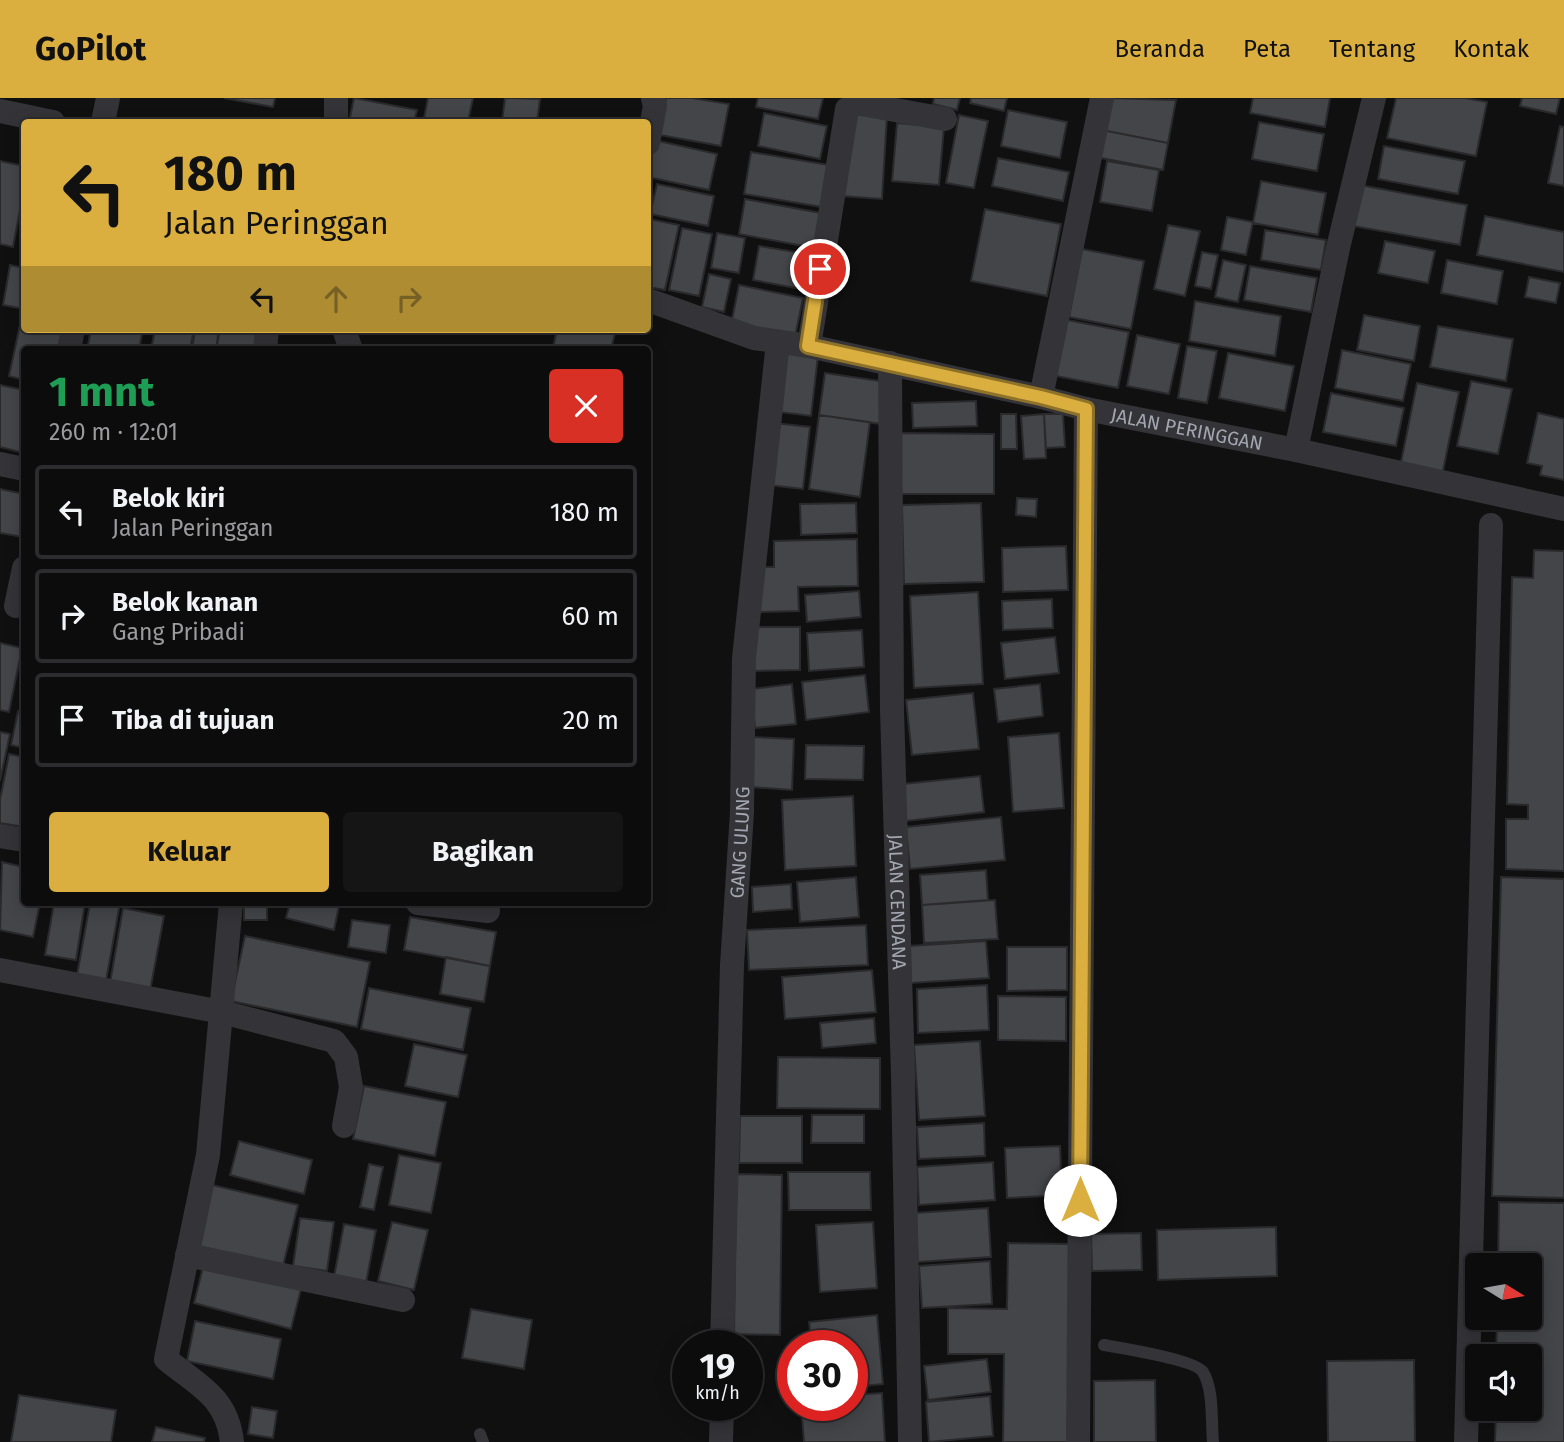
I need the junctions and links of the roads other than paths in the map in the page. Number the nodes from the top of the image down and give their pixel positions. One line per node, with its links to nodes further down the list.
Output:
1 (108, 98): 9 (street)
2 (336, 98): 10 (street)
3 (653, 98): 12 (street)
4 (1102, 98): 17 (street)
5 (1374, 98): 19 (street)
6 (915, 106): 11 (street); 15 (street)
7 (11, 108): 8 (street)
8 (44, 119)
9 (104, 119)
10 (336, 119)
11 (945, 119)
12 (651, 127)
13 (651, 301): 14 (street, JALAN PERINGGAN)
14 (778, 342): 15 (street, JALAN PERINGGAN); 36 (street, GANG ULUNG)
15 (808, 346): 16 (street, JALAN PERINGGAN)
16 (890, 363): 17 (street, JALAN PERINGGAN); 41 (street, JALAN CENDANA)
17 (1041, 397): 18 (street, JALAN PERINGGAN)
18 (1086, 409): 19 (street, JALAN PERINGGAN); 42 (street)
19 (1296, 450): 22 (street, JALAN PERINGGAN)
20 (0, 464): 21 (street)
21 (21, 468)
22 (1564, 509)
23 (1491, 525): 44 (street)
24 (21, 582): 25 (street)
25 (16, 606)
26 (0, 836): 27 (street)
27 (21, 840)
28 (231, 906): 32 (street)
29 (444, 906): 30 (street)
30 (488, 911)
31 (0, 970): 32 (street)
32 (222, 1012): 33 (street); 34 (street)
33 (344, 1126)
34 (187, 1255): 35 (street); 39 (street)
35 (403, 1300)
36 (722, 1330)
37 (1104, 1345): 43 (lane)
38 (722, 1421): 40 (street)
39 (232, 1442)
40 (721, 1442)
41 (910, 1442)
42 (1078, 1442)
43 (1213, 1442)
44 (1466, 1442)

